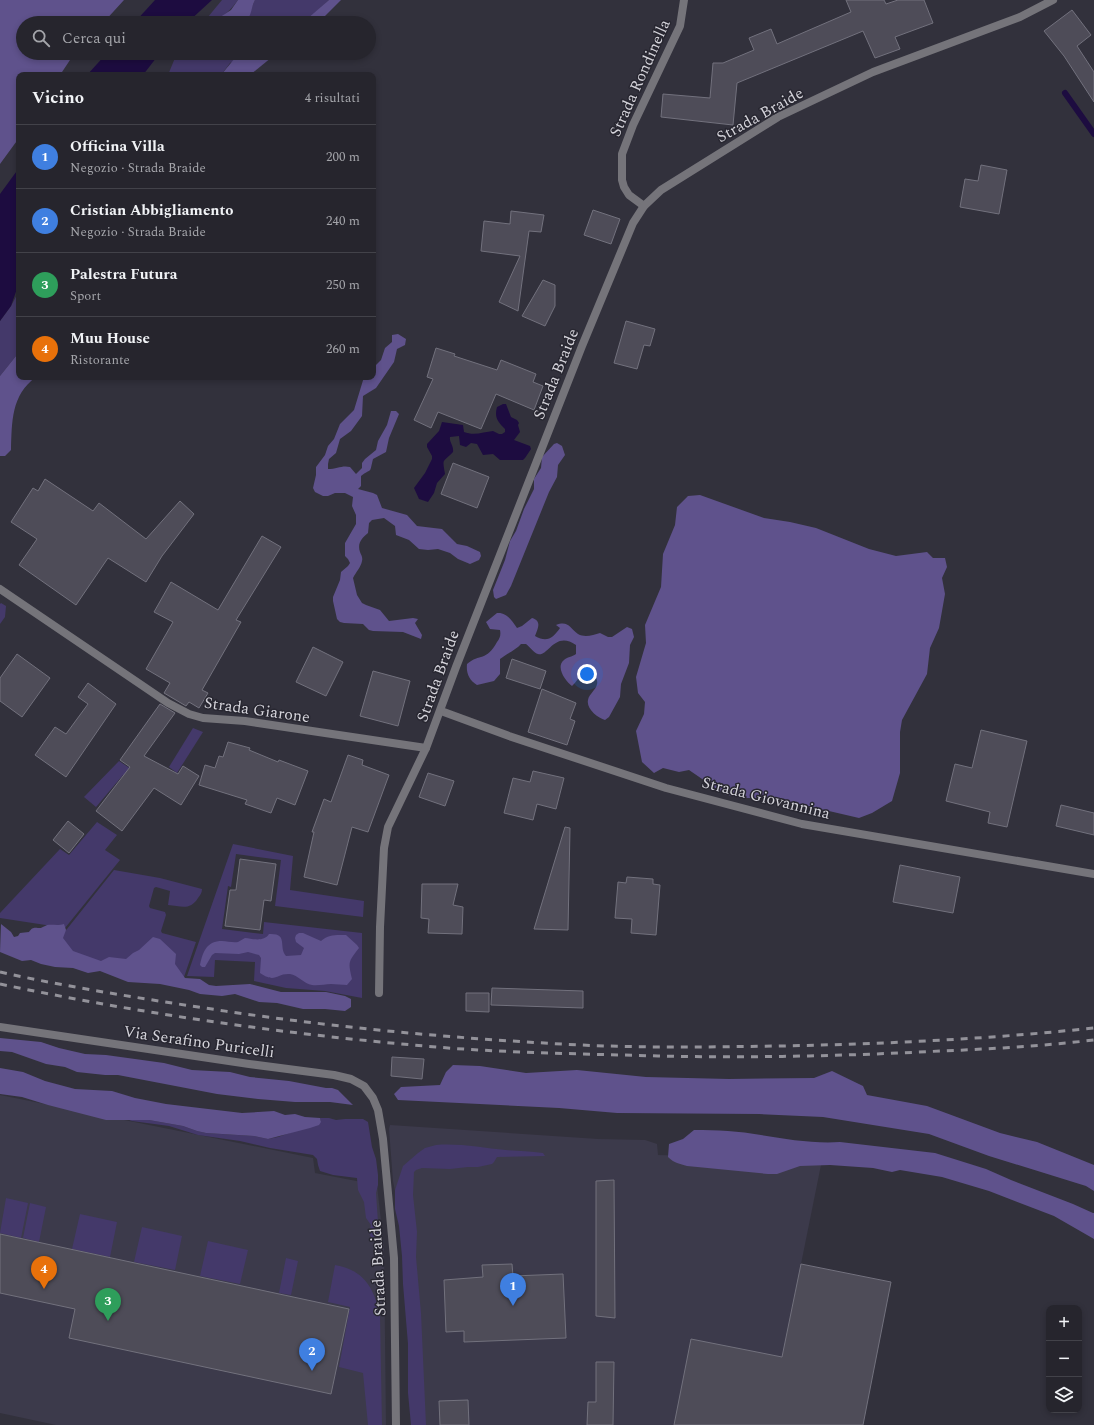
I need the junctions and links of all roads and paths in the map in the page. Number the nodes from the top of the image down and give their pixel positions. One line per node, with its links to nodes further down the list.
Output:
1 (684, 0): 3 (street, Strada Rondinella)
2 (1053, 0): 3 (street, Strada Braide)
3 (644, 206): 5 (street, Strada Braide)
4 (0, 589): 6 (street, Strada Giarone)
5 (441, 712): 6 (street, Strada Braide); 7 (street, Strada Giovannina)
6 (426, 748): 8 (street, Strada Braide)
7 (1094, 874)
8 (379, 993)
9 (0, 1027): 10 (street, Via Serafino Puricelli)
10 (378, 1110): 11 (street, Strada Braide)
11 (396, 1425)

